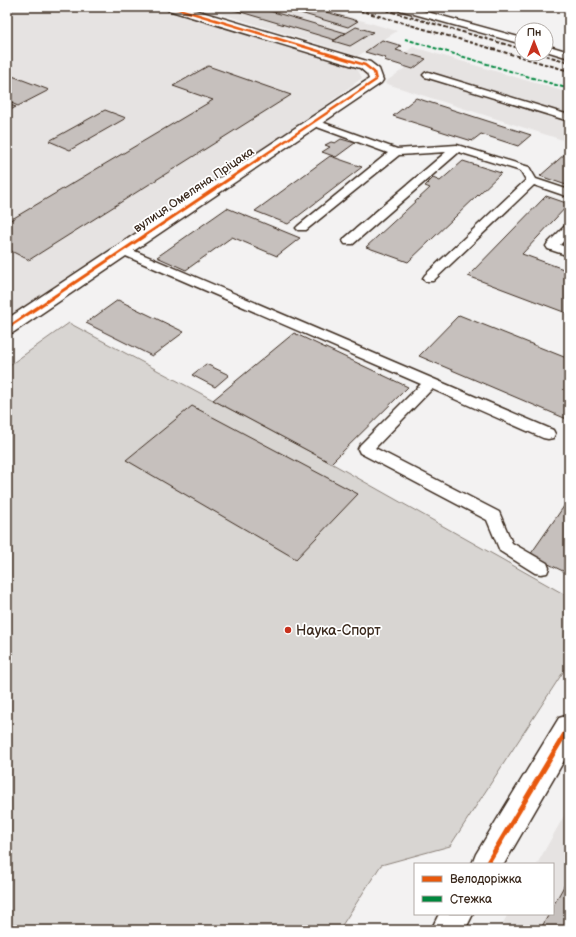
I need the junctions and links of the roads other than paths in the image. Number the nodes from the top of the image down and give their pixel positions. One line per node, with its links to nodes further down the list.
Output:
1 (172, 7): 8 (street, вулиця Омеляна Пріцака)
2 (400, 7): 3 (lane)
3 (514, 40)
4 (554, 50): 5 (lane)
5 (569, 55)
6 (428, 74): 7 (lane)
7 (569, 118)
8 (314, 122): 10 (lane); 16 (street, вулиця Омеляна Пріцака)
9 (457, 148): 10 (lane); 11 (lane); 15 (lane)
10 (396, 152): 13 (lane)
11 (532, 181): 12 (lane); 18 (lane)
12 (569, 194)
13 (302, 228)
14 (569, 228): 17 (lane)
15 (349, 241)
16 (123, 250): 19 (street, вулиця Омеляна Пріцака); 20 (lane)
17 (569, 252)
18 (429, 278)
19 (7, 328)
20 (430, 383): 21 (lane); 22 (lane)
21 (548, 434)
22 (541, 568)
23 (569, 727): 24 (street)
24 (488, 863)
25 (456, 915): 26 (street)
26 (447, 930)

